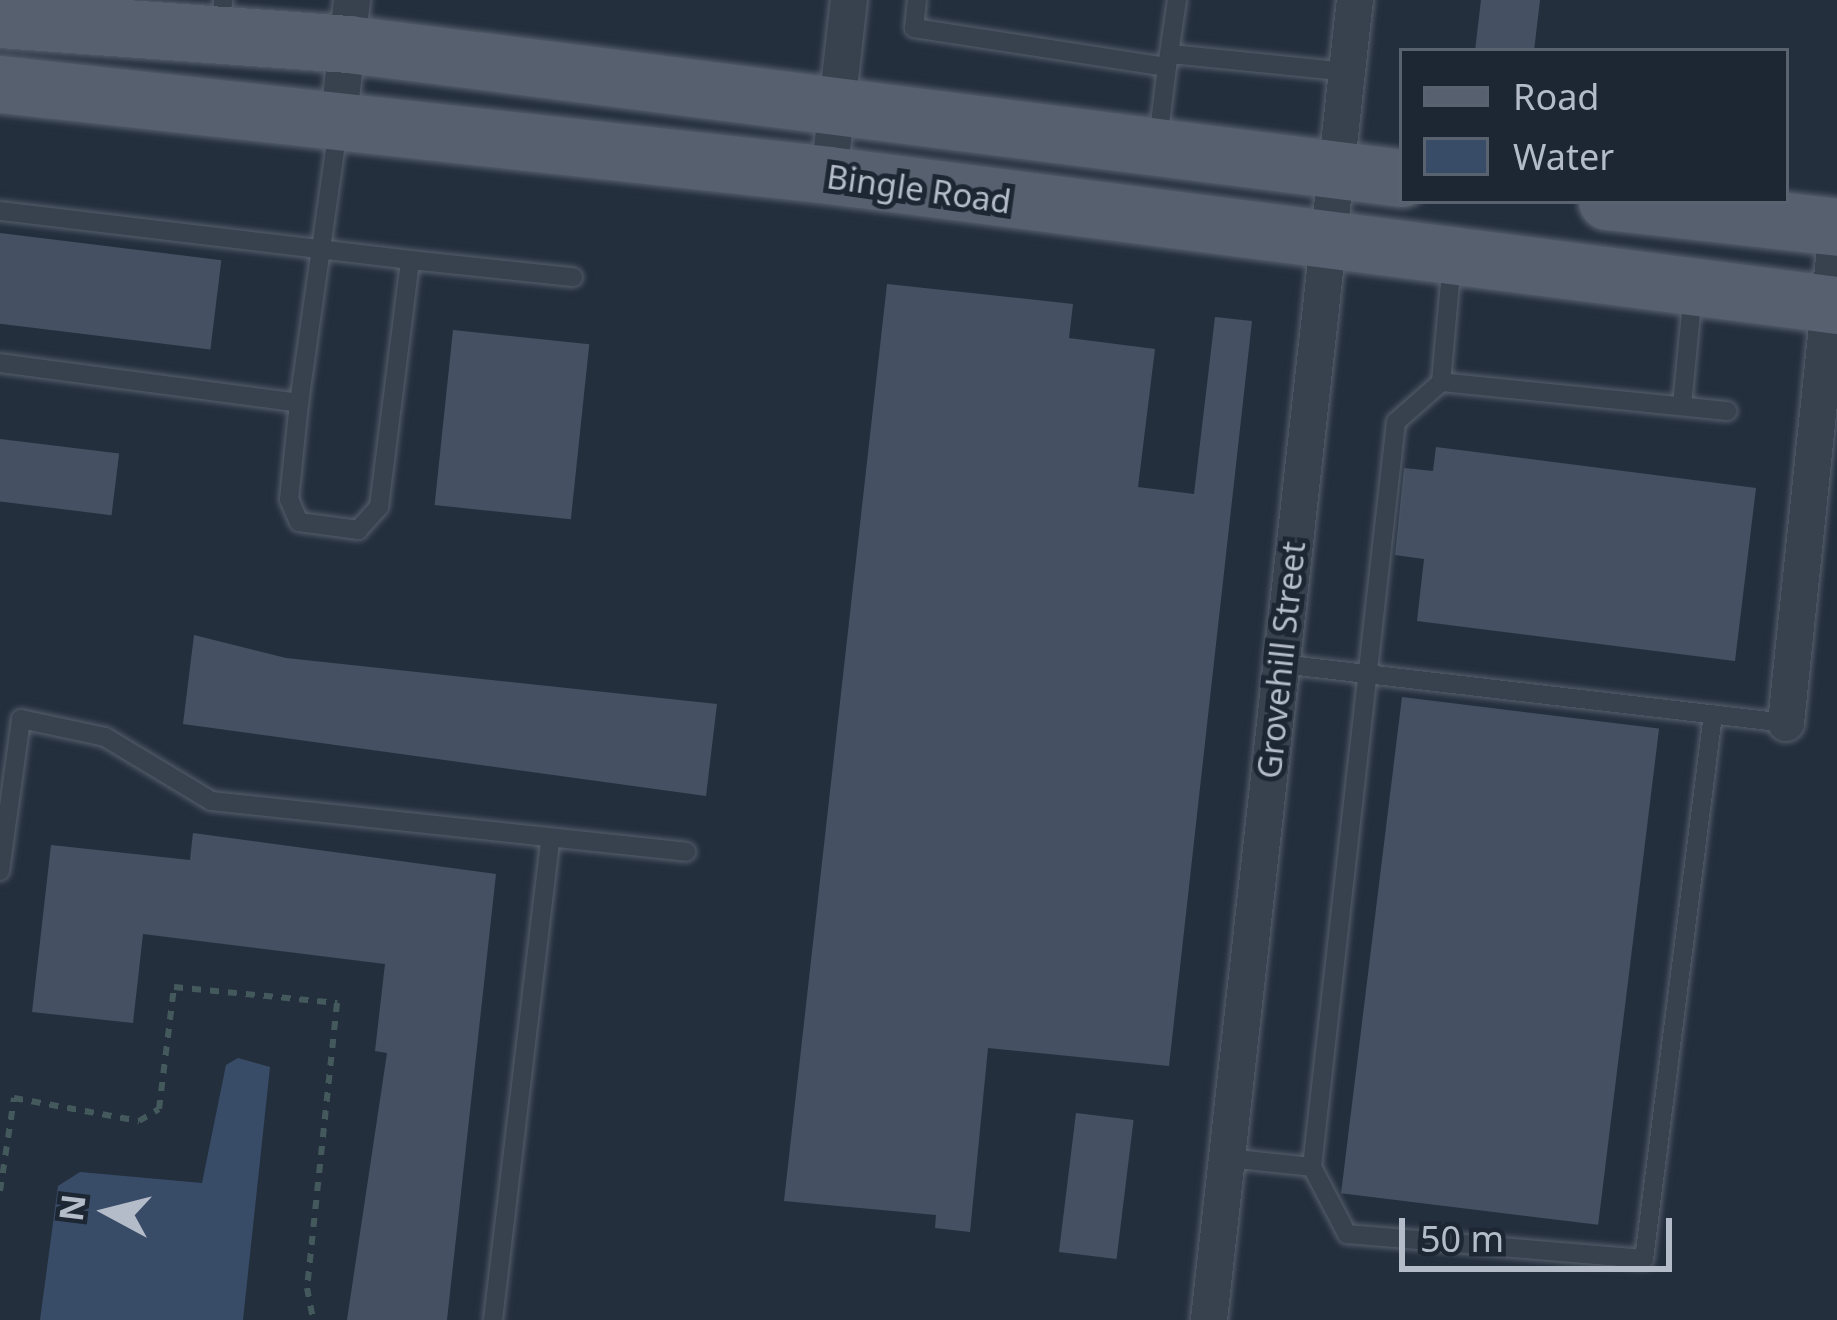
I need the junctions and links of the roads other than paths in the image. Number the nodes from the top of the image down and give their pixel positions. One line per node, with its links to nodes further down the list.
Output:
1 (849, 0): 11 (street)
2 (917, 0): 8 (lane)
3 (1177, 0): 8 (lane)
4 (1355, 0): 9 (street, Grovehill Street)
5 (222, 18): 6 (main road); 7 (main road)
6 (0, 19)
7 (350, 22): 11 (main road); 12 (street)
8 (1169, 61): 9 (lane); 13 (lane)
9 (1347, 73): 14 (street, Grovehill Street)
10 (0, 84): 12 (main road, Bingle Road)
11 (838, 102): 13 (main road); 15 (street)
12 (339, 116): 15 (main road, Bingle Road); 21 (lane)
13 (1156, 149): 14 (main road)
14 (1336, 170): 16 (main road); 20 (street, Grovehill Street)
15 (829, 175): 20 (main road, Bingle Road)
16 (1399, 178)
17 (1631, 204): 19 (main road)
18 (0, 211): 21 (lane)
19 (1837, 230): 26 (street)
20 (1326, 247): 23 (main road, Bingle Road); 32 (street, Grovehill Street)
21 (323, 251): 22 (lane); 29 (lane)
22 (410, 260): 24 (lane); 29 (lane)
23 (1452, 261): 25 (main road, Bingle Road); 28 (lane)
24 (573, 277)
25 (1693, 289): 26 (main road, Bingle Road); 30 (lane)
26 (1833, 305): 35 (street)
27 (0, 363): 29 (lane)
28 (1441, 382): 30 (lane); 33 (lane)
29 (298, 403)
30 (1682, 406): 31 (lane)
31 (1728, 411)
32 (1280, 664): 33 (lane); 39 (street, Grovehill Street)
33 (1368, 672): 34 (lane); 40 (lane)
34 (1713, 715): 35 (lane); 40 (lane)
35 (1786, 723)
36 (550, 842): 37 (lane); 38 (lane); 41 (lane)
37 (686, 852)
38 (0, 871)
39 (1227, 1158): 40 (lane); 42 (street, Grovehill Street)
40 (1312, 1167)
41 (493, 1320)
42 (1209, 1320)

